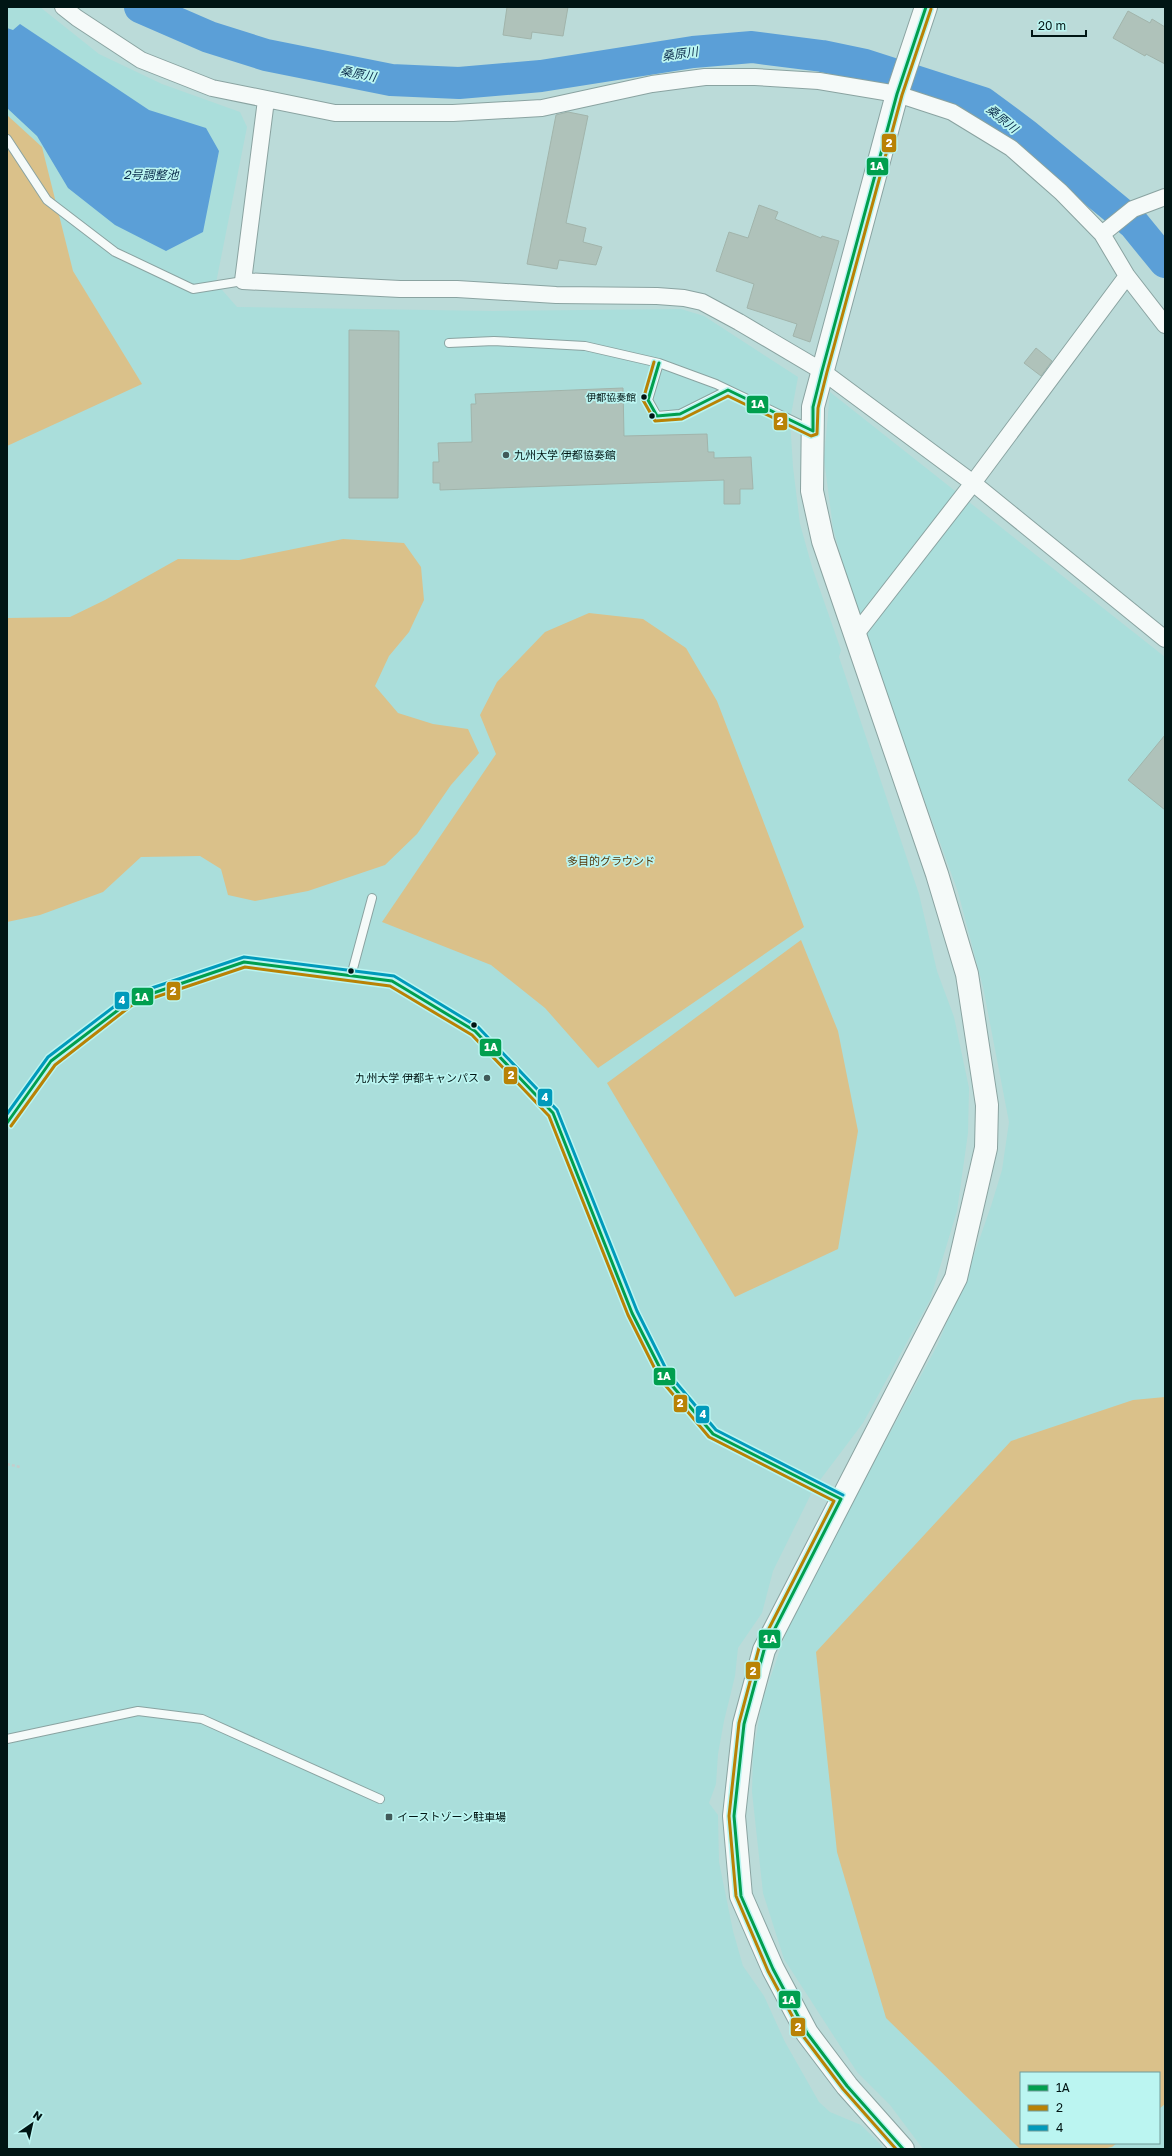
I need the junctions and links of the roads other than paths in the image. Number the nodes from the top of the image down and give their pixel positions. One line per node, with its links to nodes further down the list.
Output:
1 (63, 7): 4 (street)
2 (926, 7): 3 (street)
3 (898, 94): 4 (street); 7 (street); 13 (street)
4 (266, 100): 9 (street)
5 (7, 139): 9 (lane)
6 (1165, 197): 7 (street)
7 (1102, 234): 8 (street)
8 (1127, 276): 10 (street); 16 (street)
9 (243, 281): 13 (street)
10 (1165, 325)
11 (449, 343): 12 (lane)
12 (659, 363): 14 (lane); 14 (lane)
13 (822, 371): 15 (street); 16 (street)
14 (728, 390): 15 (lane)
15 (812, 431): 17 (street)
16 (973, 483): 17 (street); 18 (street)
17 (855, 635): 22 (street)
18 (1165, 639)
19 (372, 898): 20 (lane)
20 (351, 976): 21 (lane); 22 (lane)
21 (7, 1123)
22 (841, 1499): 25 (street)
23 (7, 1739): 24 (lane)
24 (380, 1799)
25 (903, 2149)

